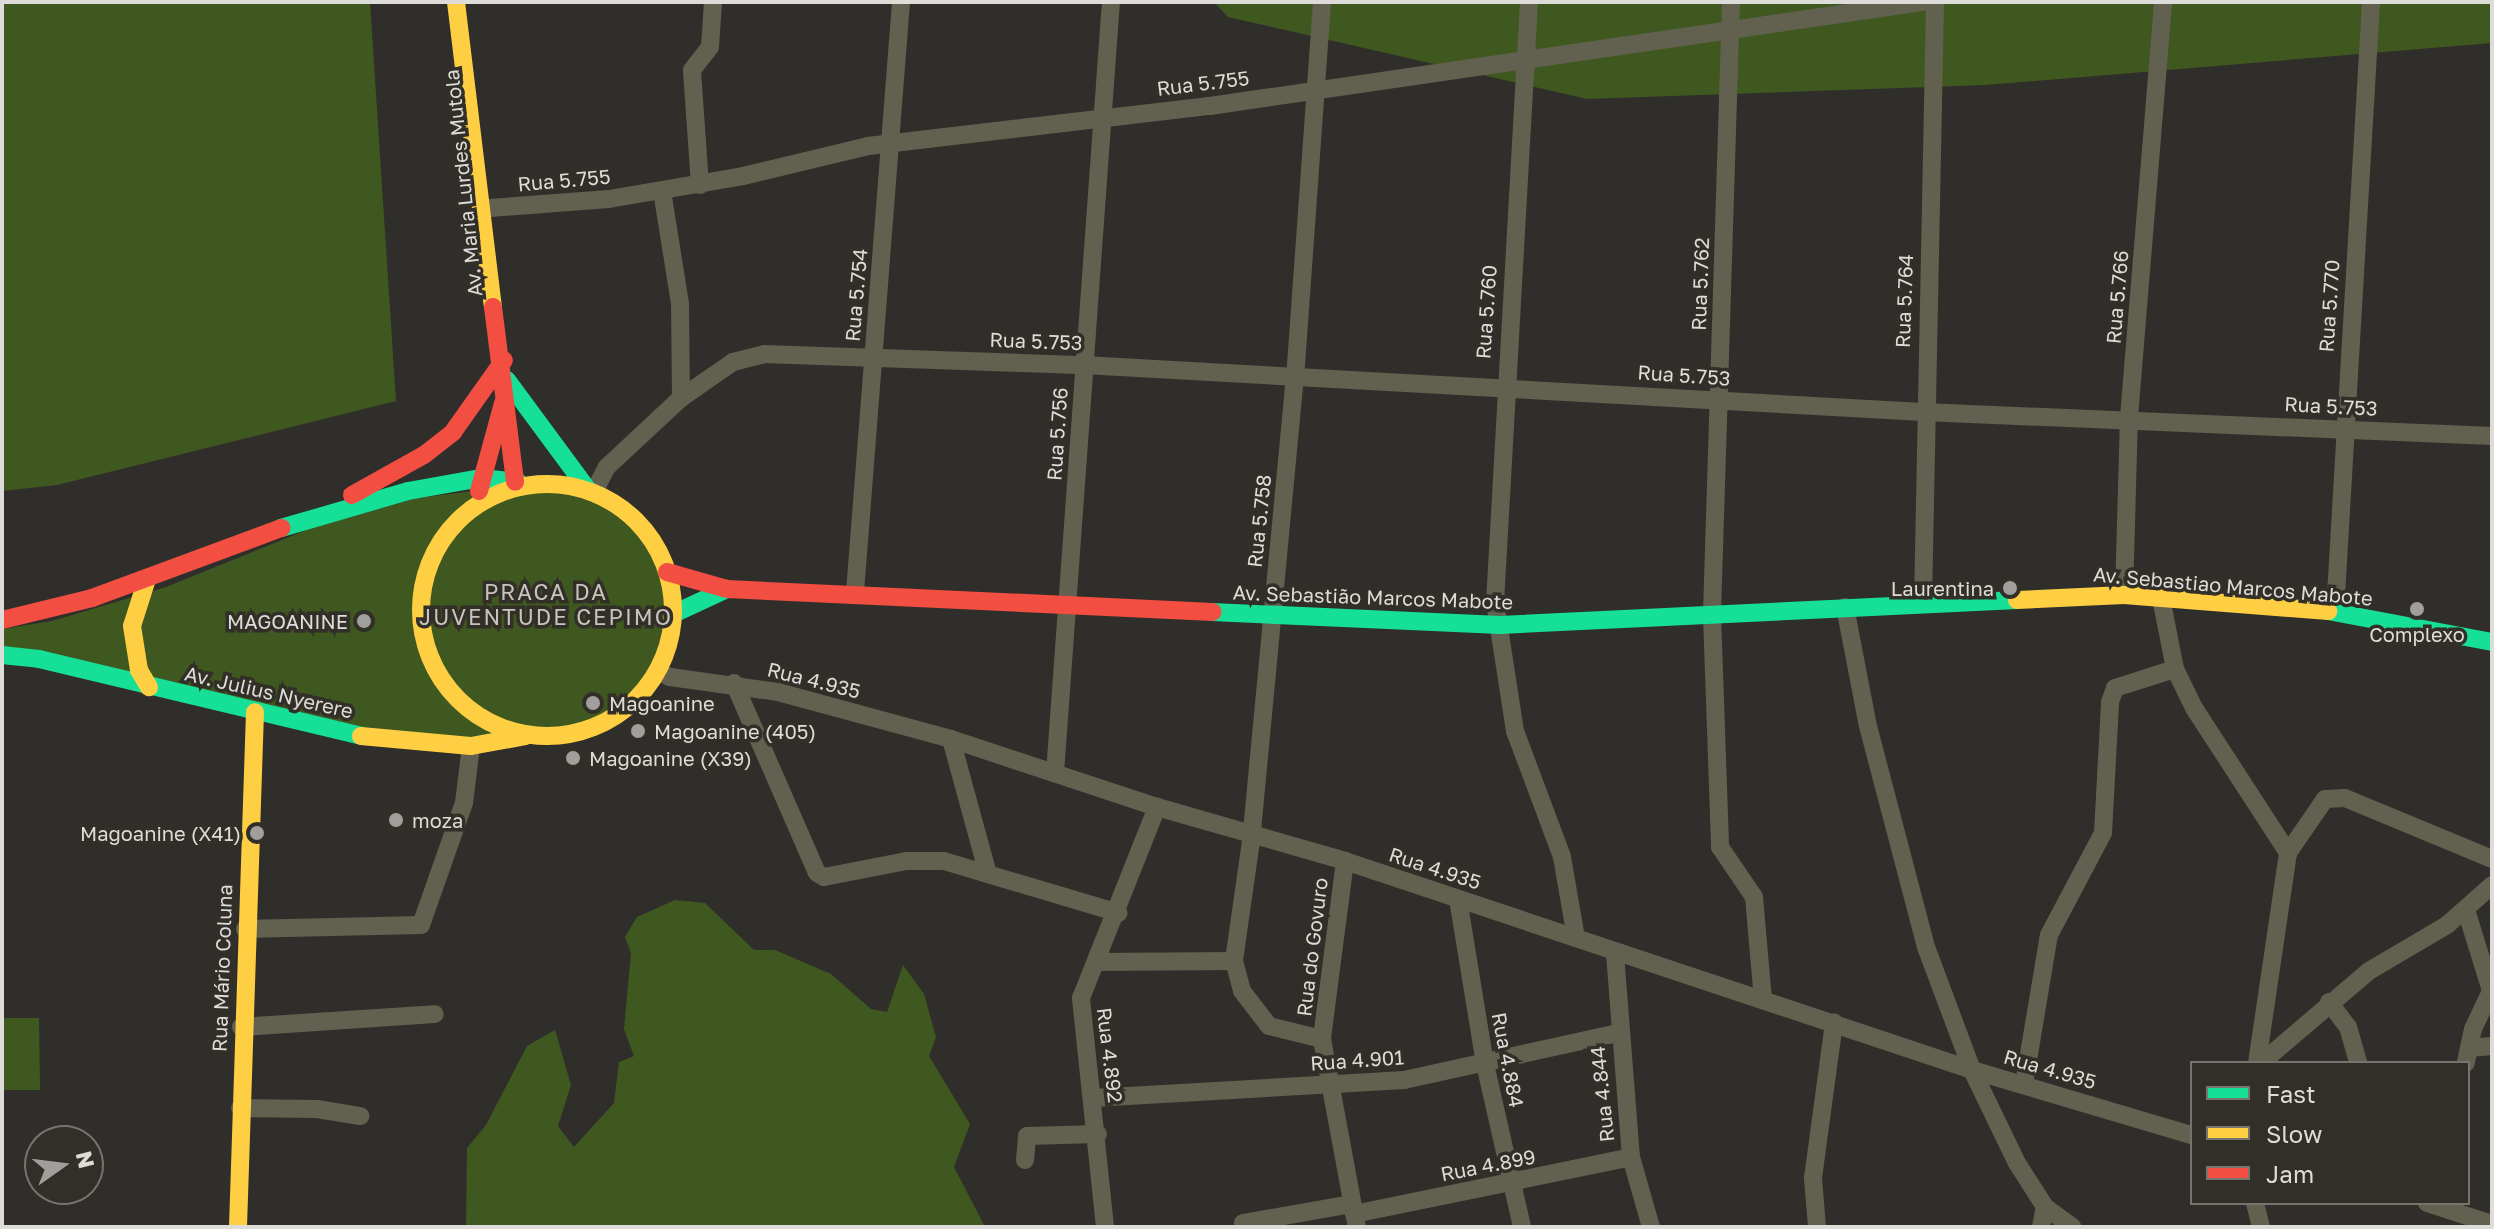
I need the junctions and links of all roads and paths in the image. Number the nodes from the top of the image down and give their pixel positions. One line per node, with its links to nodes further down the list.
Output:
1 (456, 2): 34 (main road)
2 (465, 2): 20 (main road, Av. Maria Lurdes Mutola)
3 (713, 2): 18 (street)
4 (901, 2): 17 (street, Rua 5.754)
5 (1111, 2): 16 (street, Rua 5.756)
6 (1322, 2): 15 (street, Rua 5.758)
7 (1529, 2): 14 (street, Rua 5.760)
8 (1731, 2): 13 (street, Rua 5.762)
9 (1923, 2): 13 (street, Rua 5.755)
10 (1935, 2): 29 (street, Rua 5.764)
11 (2163, 2): 30 (street, Rua 5.766)
12 (2371, 2): 31 (street, Rua 5.770)
13 (1730, 29): 14 (street, Rua 5.755); 28 (street, Rua 5.762)
14 (1524, 59): 15 (street, Rua 5.755); 26 (street, Rua 5.760)
15 (1317, 89): 16 (street, Rua 5.755); 24 (street, Rua 5.758)
16 (1100, 117): 17 (street, Rua 5.755); 23 (street, Rua 5.756)
17 (891, 143): 18 (street, Rua 5.755); 21 (street, Rua 5.754)
18 (700, 185): 19 (street, Rua 5.755)
19 (662, 191): 20 (street, Rua 5.755); 27 (street)
20 (490, 208): 22 (main road, Av. Maria Lurdes Mutola)
21 (873, 358): 23 (street, Rua 5.753); 27 (street, Rua 5.753); 41 (street, Rua 5.754)
22 (504, 360): 25 (main road, Av. Maria Lurdes Mutola); 37 (main road)
23 (1084, 365): 24 (street, Rua 5.753); 46 (street, Rua 5.756)
24 (1295, 376): 26 (street, Rua 5.753); 51 (street, Rua 5.758)
25 (507, 380): 33 (main road); 35 (main road)
26 (1504, 386): 28 (street, Rua 5.753); 53 (street, Rua 5.760)
27 (681, 398): 35 (street, Rua 5.753)
28 (1718, 399): 29 (street, Rua 5.753); 50 (street, Rua 5.762)
29 (1923, 412): 30 (street, Rua 5.753); 45 (street, Rua 5.764)
30 (2129, 417): 31 (street, Rua 5.753); 42 (street, Rua 5.766)
31 (2343, 429): 32 (street, Rua 5.753); 48 (street, Rua 5.770)
32 (2492, 436)
33 (482, 478): 34 (main road); 36 (main road); 37 (main road)
34 (522, 483): 35 (main road); 36 (main road)
35 (591, 491): 38 (main road)
36 (475, 505): 61 (main road)
37 (307, 518): 39 (main road)
38 (667, 572): 40 (main road, Av. Sebastião Marcos Mabote); 49 (main road)
39 (147, 579): 52 (main road); 59 (main road)
40 (727, 589): 41 (main road, Av. Sebastião Marcos Mabote); 49 (main road, Av. Sebastião Marcos Mabote)
41 (855, 592): 46 (main road, Av. Sebastião Marcos Mabote)
42 (2124, 595): 43 (main road, Av. Sebastiao Marcos Mabote); 44 (main road, Av. Sebastiao Marcos Mabote)
43 (2017, 597): 45 (main road, Av. Sebastião Marcos Mabote)
44 (2161, 598): 48 (main road, Av. Sebastiao Marcos Mabote); 56 (street)
45 (1923, 602): 47 (main road, Av. Sebastião Marcos Mabote)
46 (1067, 604): 51 (main road, Av. Sebastião Marcos Mabote); 64 (street, Rua 5.756)
47 (1845, 607): 50 (main road, Av. Sebastião Marcos Mabote); 93 (street)
48 (2335, 612): 54 (main road, Av. Sebastiao Marcos Mabote)
49 (673, 614): 57 (main road)
50 (1712, 615): 53 (main road, Av. Sebastião Marcos Mabote); 80 (street, Rua 5.762)
51 (1271, 616): 53 (main road, Av. Sebastião Marcos Mabote); 66 (street, Rua 5.758)
52 (2, 620)
53 (1500, 625): 76 (street, Rua 5.760)
54 (2492, 642)
55 (2, 655): 59 (main road, Av. Julius Nyerere)
56 (2175, 669): 67 (street); 95 (street)
57 (658, 671): 58 (street, Rua 4.935); 61 (main road)
58 (734, 683): 62 (street, Rua 4.935); 70 (street)
59 (149, 687): 60 (main road, Av. Julius Nyerere)
60 (255, 718): 63 (main road, Av. Julius Nyerere); 75 (main road, Rua Mário Coluna)
61 (528, 735): 63 (main road, Av. Julius Nyerere)
62 (951, 739): 64 (street, Rua 4.935); 70 (street)
63 (471, 746): 75 (street)
64 (1055, 773): 65 (street, Rua 4.935)
65 (1157, 807): 66 (street, Rua 4.935); 74 (street, Rua 4.892)
66 (1252, 834): 69 (street, Rua 4.935); 78 (street, Rua 5.758)
67 (2288, 853): 68 (street); 89 (street)
68 (2492, 859)
69 (1345, 861): 72 (street, Rua 4.935); 86 (street, Rua do Govuro)
70 (987, 871): 74 (street)
71 (2492, 885): 73 (street)
72 (1458, 899): 76 (street, Rua 4.935); 92 (street, Rua 4.884)
73 (2466, 910): 81 (street); 88 (street)
74 (1118, 913): 79 (street, Rua 4.892)
75 (245, 929): 84 (main road, Rua Mário Coluna)
76 (1576, 938): 77 (street, Rua 4.935)
77 (1615, 954): 80 (street, Rua 4.935); 85 (street, Rua 4.844)
78 (1234, 961): 79 (street); 86 (street, Rua 5.758)
79 (1096, 962): 96 (street, Rua 4.892)
80 (1763, 999): 83 (street, Rua 4.935)
81 (2329, 1002): 90 (street); 91 (street)
82 (435, 1014): 84 (street)
83 (1834, 1022): 93 (street, Rua 4.935); 114 (street)
84 (241, 1027): 97 (main road, Rua Mário Coluna)
85 (1618, 1033): 92 (street, Rua 4.901); 101 (street, Rua 4.844)
86 (1322, 1039): 94 (street, Rua do Govuro)
87 (2492, 1046): 88 (street)
88 (2467, 1055)
89 (2259, 1061)
90 (2261, 1061)
91 (2357, 1061)
92 (1485, 1064): 94 (street, Rua 4.901); 103 (street, Rua 4.884)
93 (1972, 1070): 95 (street, Rua 4.935); 106 (street)
94 (1328, 1084): 96 (street, Rua 4.901); 107 (street, Rua do Govuro)
95 (2024, 1084): 100 (street, Rua 4.935)
96 (1093, 1098): 99 (street, Rua 4.892)
97 (240, 1108): 98 (street); 110 (main road, Rua Mário Coluna)
98 (360, 1116)
99 (1098, 1134): 102 (street); 111 (street, Rua 4.892)
100 (2190, 1134)
101 (1631, 1157): 103 (street, Rua 4.899); 113 (street, Rua 4.844)
102 (1025, 1160)
103 (1512, 1184): 107 (street, Rua 4.899); 112 (street, Rua 4.884)
104 (2256, 1205): 117 (street)
105 (2438, 1205): 109 (street)
106 (2045, 1207): 115 (street); 116 (street)
107 (1354, 1215): 108 (street, Rua 4.899)
108 (1243, 1223)
109 (2492, 1224)
110 (238, 1227)
111 (1105, 1227)
112 (1522, 1227)
113 (1651, 1227)
114 (1817, 1227)
115 (2041, 1227)
116 (2073, 1227)
117 (2261, 1227)

